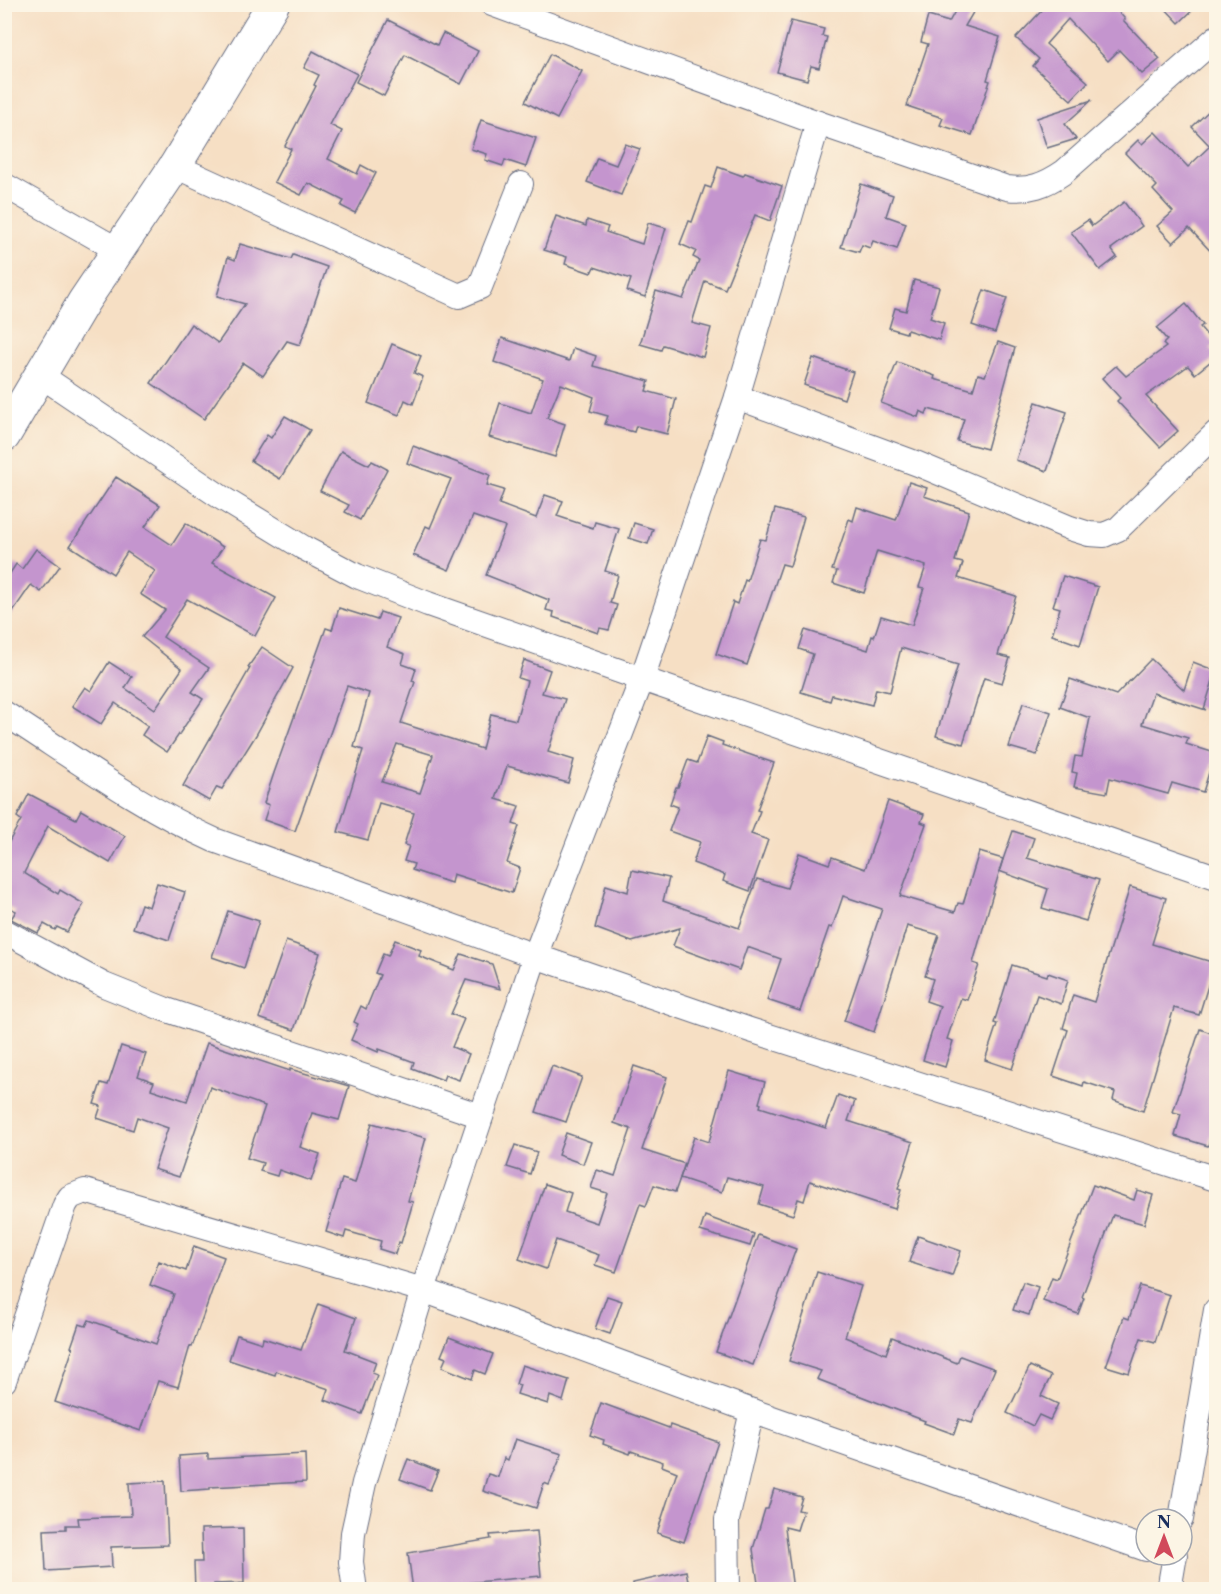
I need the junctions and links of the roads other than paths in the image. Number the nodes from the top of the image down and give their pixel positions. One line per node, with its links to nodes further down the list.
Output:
1 (273, 4): 5 (street)
2 (492, 4): 4 (street)
3 (1216, 38): 4 (street)
4 (818, 123): 10 (street)
5 (175, 166): 7 (street); 8 (street)
6 (4, 184): 8 (street)
7 (521, 184)
8 (118, 250): 9 (street)
9 (40, 375): 12 (street); 13 (street)
10 (737, 397): 11 (street); 13 (street)
11 (1216, 433)
12 (4, 436)
13 (642, 679): 15 (street); 17 (street)
14 (4, 713): 17 (street)
15 (1216, 877)
16 (4, 931): 18 (street)
17 (535, 956): 18 (street); 19 (street)
18 (481, 1116): 20 (street)
19 (1216, 1179)
20 (423, 1290): 23 (street); 24 (street); 28 (street)
21 (1216, 1310): 22 (street)
22 (1211, 1380): 25 (street)
23 (4, 1381)
24 (752, 1411): 26 (street); 29 (street)
25 (1184, 1507)
26 (1134, 1545)
27 (1170, 1567): 30 (street)
28 (355, 1590)
29 (728, 1590)
30 (1169, 1590)

